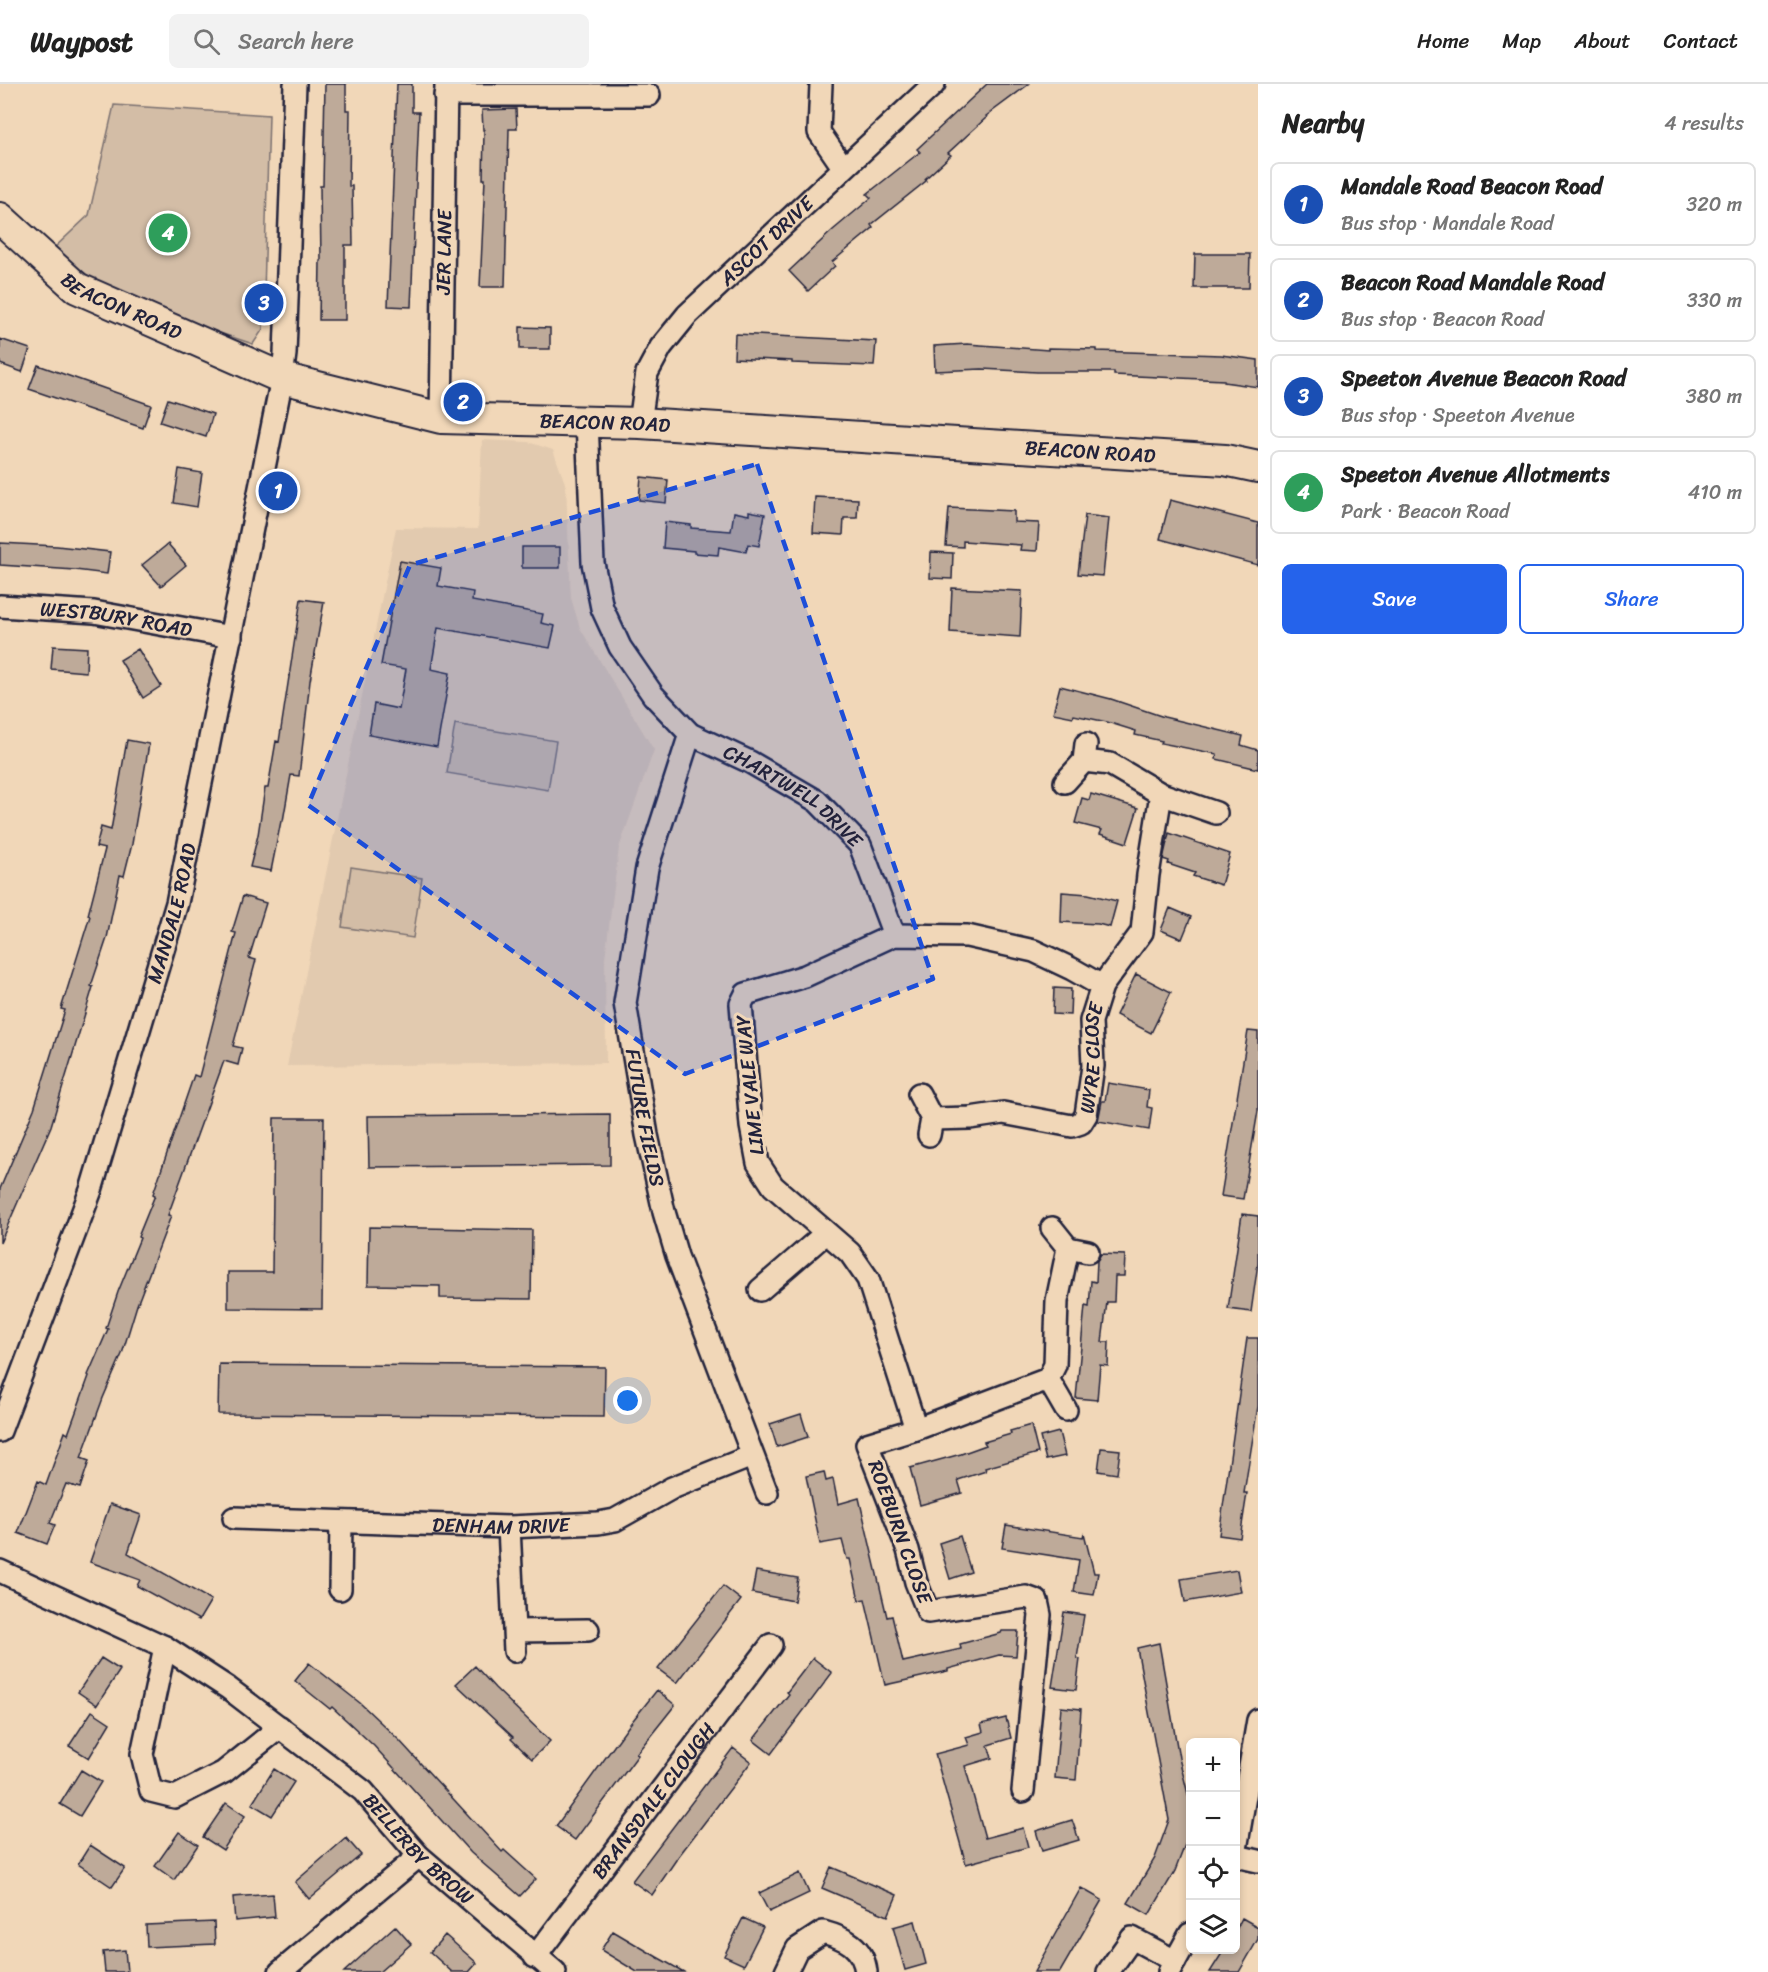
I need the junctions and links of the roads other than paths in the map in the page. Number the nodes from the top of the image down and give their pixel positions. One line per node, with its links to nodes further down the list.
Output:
1 (295, 84): 8 (street, MANDALE ROAD)
2 (821, 84): 6 (street)
3 (934, 84): 6 (street, ASCOT DRIVE)
4 (446, 89): 5 (street); 9 (street, JER LANE)
5 (649, 95)
6 (843, 167): 11 (street, ASCOT DRIVE)
7 (0, 218): 8 (main road, BEACON ROAD)
8 (282, 378): 9 (main road, BEACON ROAD); 14 (street, MANDALE ROAD)
9 (441, 418): 10 (main road, BEACON ROAD)
10 (587, 421): 11 (main road, BEACON ROAD); 15 (street, CHARTWELL DRIVE)
11 (640, 423): 12 (main road, BEACON ROAD)
12 (1258, 467)
13 (0, 606): 14 (street, WESTBURY ROAD)
14 (231, 637): 26 (street, MANDALE ROAD)
15 (690, 734): 19 (street, CHARTWELL DRIVE); 30 (street, FUTURE FIELDS)
16 (1065, 782): 17 (street)
17 (1161, 794): 18 (street); 20 (street)
18 (1216, 813)
19 (894, 935): 20 (street); 23 (street, LIME VALE WAY)
20 (1102, 986): 21 (street, WYRE CLOSE)
21 (919, 1094)
22 (1052, 1228): 25 (street)
23 (826, 1233): 24 (street); 28 (street, LIME VALE WAY)
24 (760, 1290)
25 (1048, 1379): 27 (street); 28 (street, ROEBURN CLOSE)
26 (5, 1401): 29 (street, MANDALE ROAD)
27 (1066, 1410)
28 (916, 1429): 42 (street, ROEBURN CLOSE)
29 (0, 1431)
30 (753, 1456): 31 (street, FUTURE FIELDS); 34 (street, DENHAM DRIVE)
31 (767, 1493)
32 (234, 1518): 33 (street, DENHAM DRIVE)
33 (341, 1522): 34 (street, DENHAM DRIVE); 36 (street)
34 (509, 1527): 37 (street)
35 (0, 1571): 39 (street, BELLERBY BROW)
36 (340, 1589)
37 (588, 1630)
38 (771, 1645): 48 (street, BRANSDALE CLOUGH)
39 (165, 1647): 41 (street, BELLERBY BROW); 41 (street)
40 (1258, 1720): 43 (street)
41 (280, 1727): 44 (street, BELLERBY BROW)
42 (1023, 1791)
43 (1237, 1846)
44 (419, 1856): 48 (street, BELLERBY BROW); 50 (street)
45 (1240, 1857): 46 (street)
46 (1258, 1861)
47 (1186, 1943): 49 (street)
48 (536, 1957): 51 (street, BELLERBY BROW)
49 (1172, 1967): 54 (street)
50 (280, 1972)
51 (555, 1972)
52 (786, 1972): 53 (street)
53 (866, 1972)
54 (1108, 1972)

